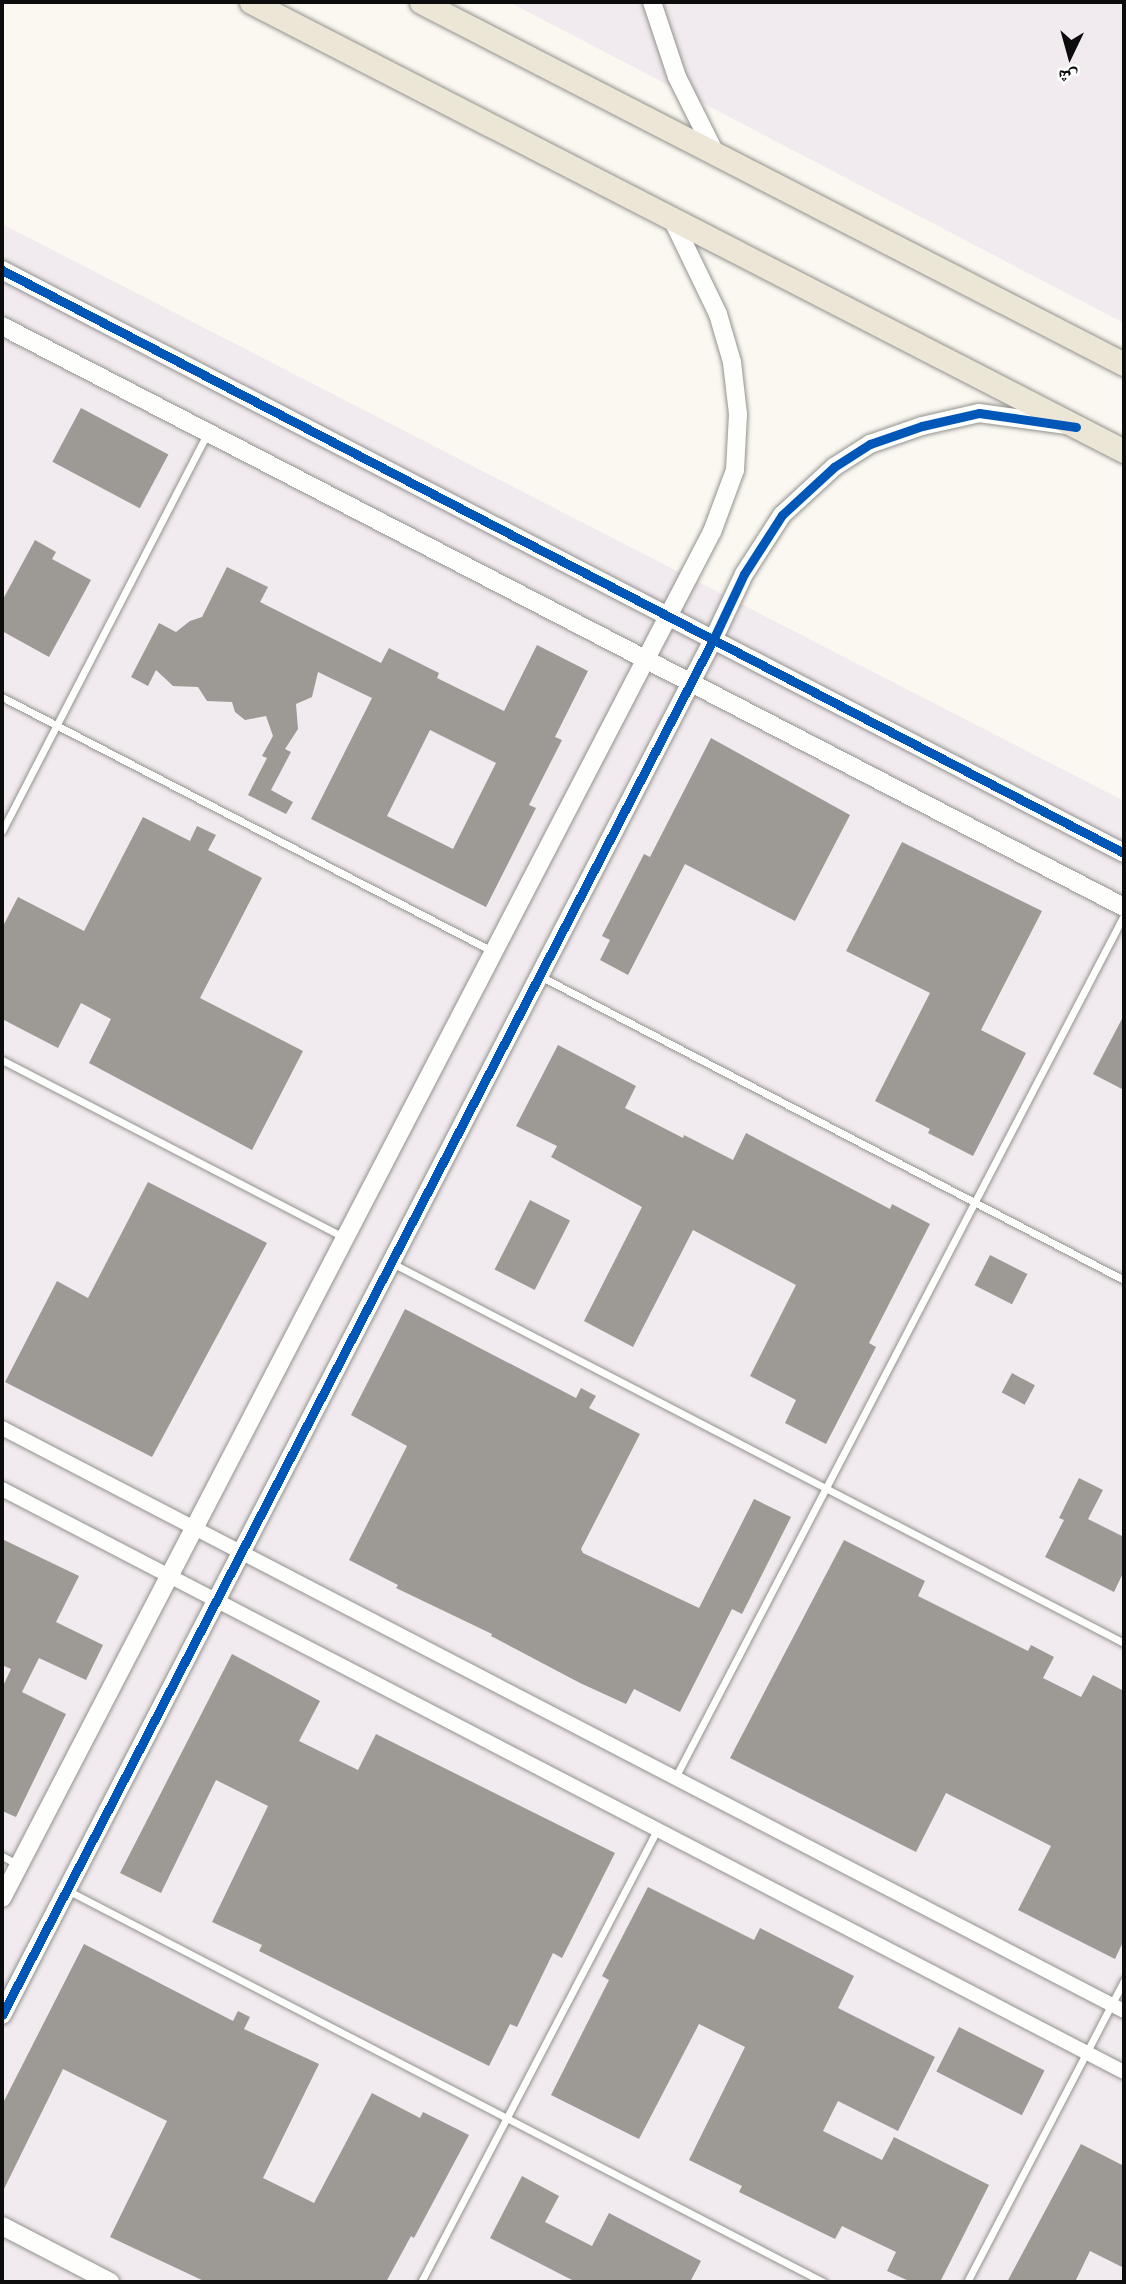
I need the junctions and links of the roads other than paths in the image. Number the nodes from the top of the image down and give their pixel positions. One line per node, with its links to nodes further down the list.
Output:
1 (251, 2): 5 (main road)
2 (421, 2): 4 (main road)
3 (652, 2): 4 (street)
4 (714, 151): 8 (main road)
5 (672, 219): 9 (main road); 12 (street)
6 (2, 270): 12 (street)
7 (2, 326): 10 (street)
8 (1124, 364)
9 (1076, 427): 11 (main road); 13 (street)
10 (208, 432): 14 (street); 17 (lane)
11 (1124, 451)
12 (667, 616): 13 (street); 14 (street)
13 (713, 640): 15 (street); 19 (street)
14 (644, 658): 15 (street); 22 (street)
15 (691, 682): 20 (street); 23 (street)
16 (2, 697): 17 (lane)
17 (57, 725): 18 (lane); 22 (lane)
18 (2, 831)
19 (1124, 853)
20 (1124, 906)
21 (1124, 915): 25 (lane)
22 (492, 951): 26 (street)
23 (540, 976): 25 (lane); 27 (street)
24 (2, 1060): 26 (lane)
25 (975, 1202): 28 (lane); 30 (lane)
26 (344, 1237): 32 (street)
27 (391, 1262): 30 (lane); 33 (street)
28 (1124, 1280)
29 (2, 1428): 32 (street)
30 (826, 1488): 36 (lane); 37 (lane)
31 (2, 1489): 34 (street)
32 (194, 1527): 33 (street); 34 (street)
33 (241, 1552): 35 (street); 37 (street)
34 (169, 1576): 35 (street); 40 (street)
35 (216, 1600): 38 (street); 41 (street)
36 (1124, 1643)
37 (676, 1776): 44 (street)
38 (657, 1829): 46 (street); 48 (lane)
39 (2, 1856): 40 (lane)
40 (19, 1865): 42 (street)
41 (67, 1889): 45 (street); 48 (lane)
42 (2, 1898)
43 (1124, 1980): 44 (lane)
44 (1118, 2008): 46 (lane)
45 (2, 2015)
46 (1087, 2053): 47 (street); 53 (lane)
47 (1124, 2072)
48 (506, 2118): 51 (lane); 52 (lane)
49 (2, 2226): 50 (street)
50 (110, 2282)
51 (421, 2282)
52 (823, 2282)
53 (967, 2282)

